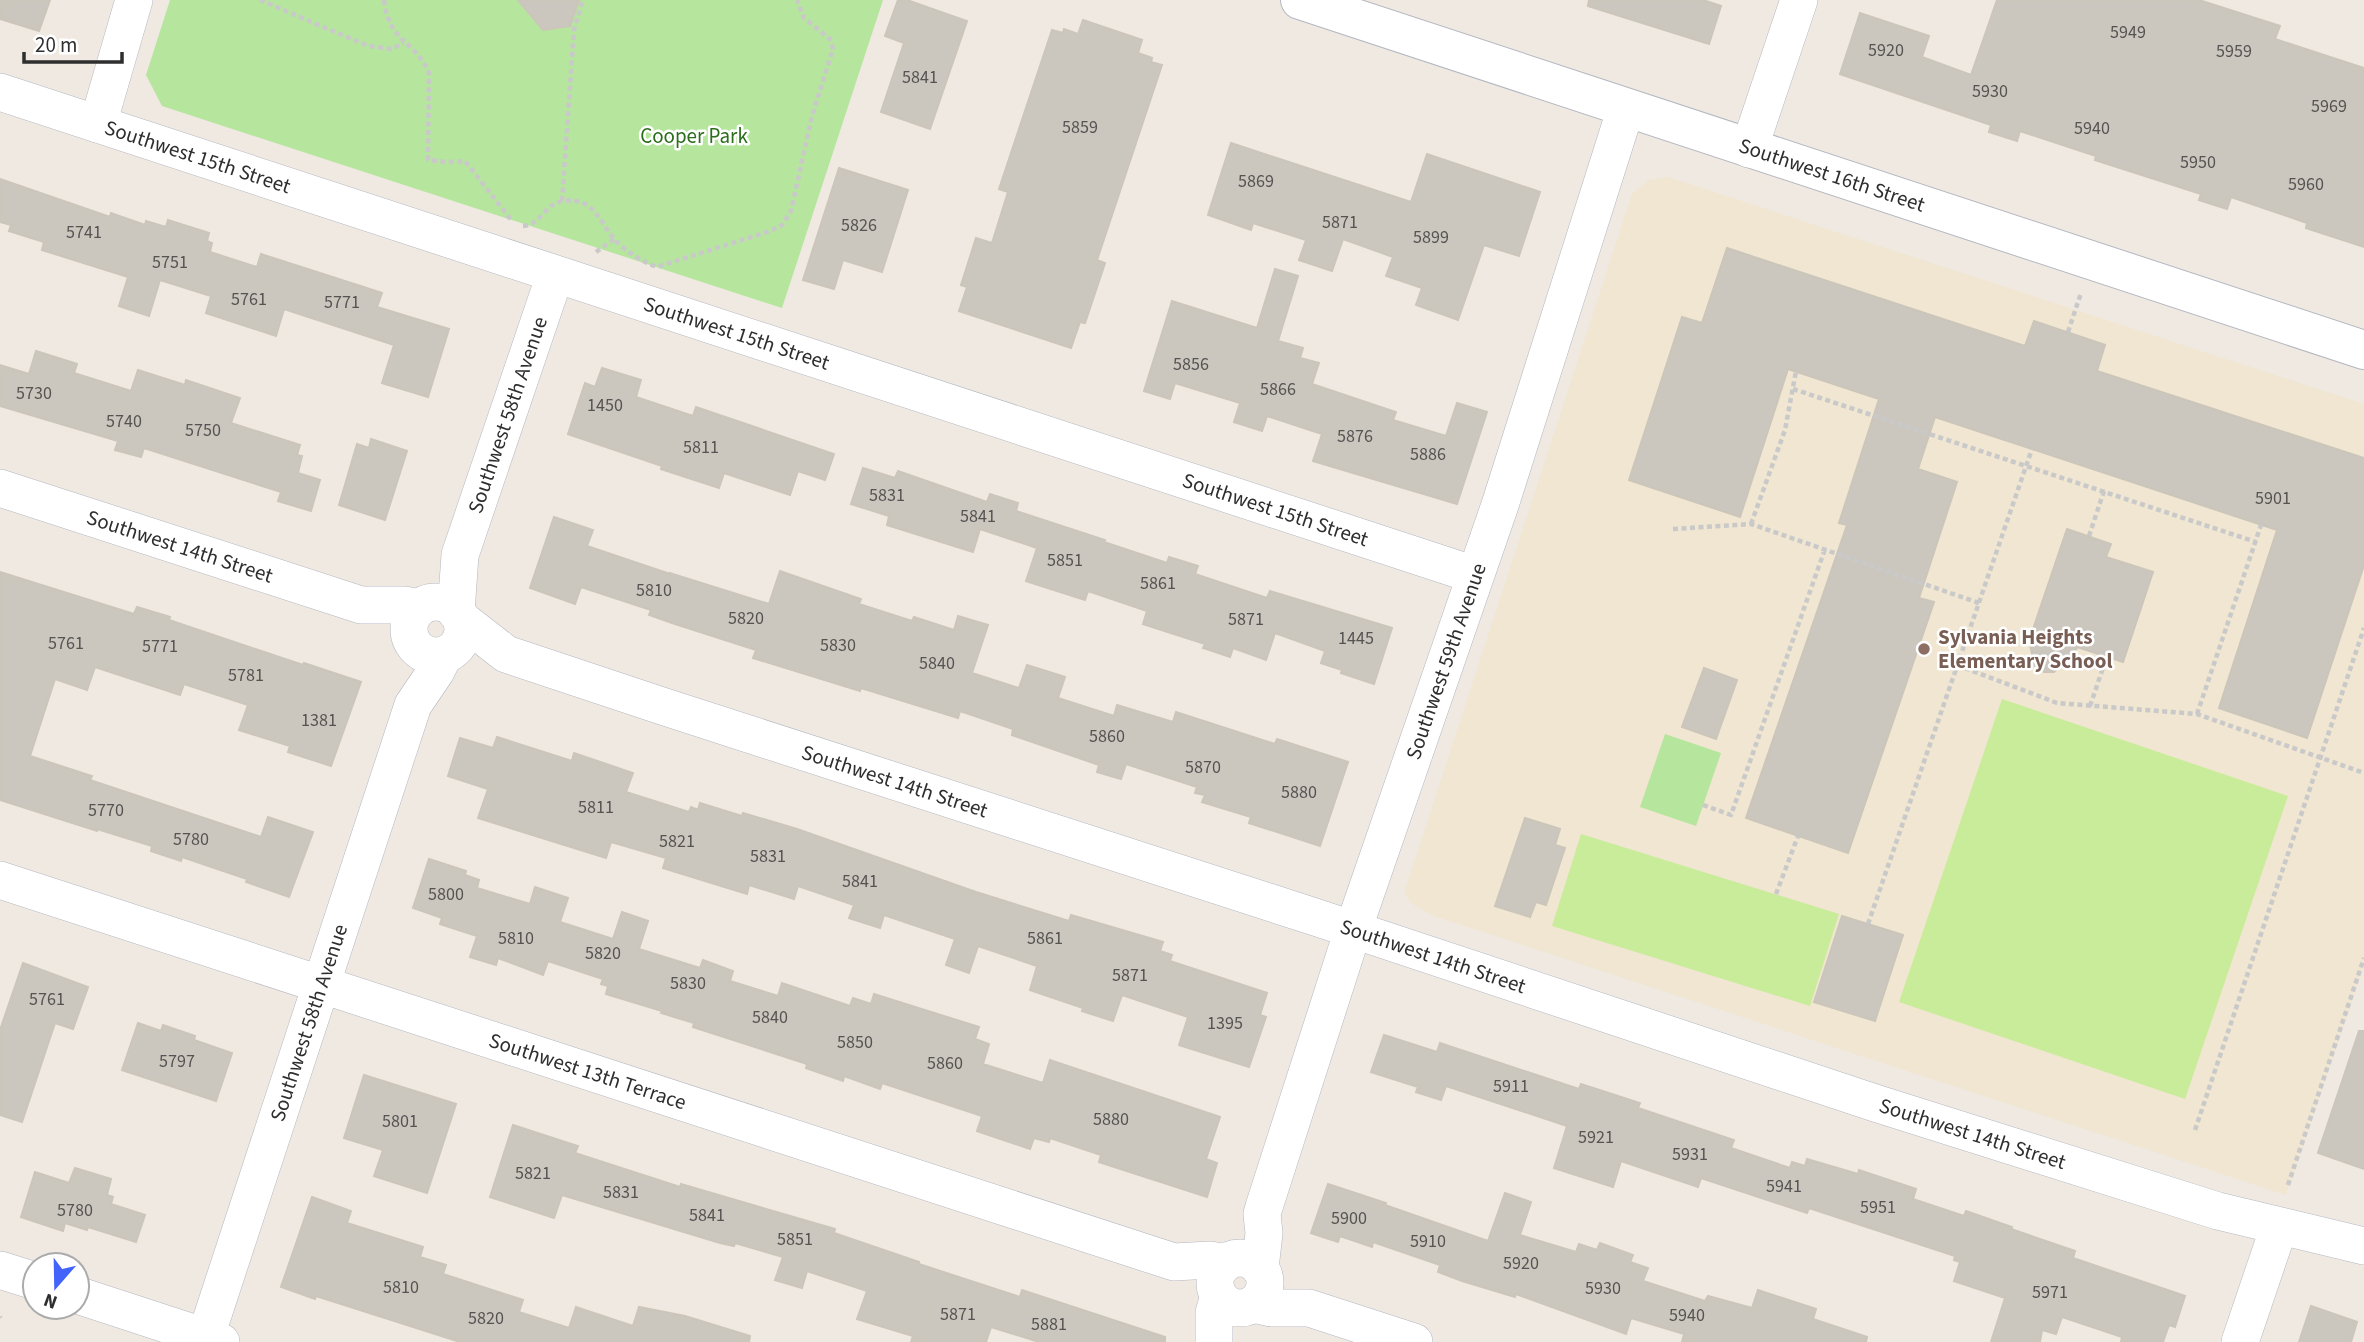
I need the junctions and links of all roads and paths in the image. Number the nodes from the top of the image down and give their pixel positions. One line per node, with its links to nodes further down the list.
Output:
1 (134, 0): 11 (street)
2 (260, 0): 8 (path)
3 (384, 0): 8 (path)
4 (797, 0): 13 (path)
5 (1300, 0): 10 (street, Southwest 16th Street)
6 (1799, 0): 12 (street)
7 (583, 2): 13 (path)
8 (404, 43): 13 (path)
9 (0, 92): 11 (street, Southwest 15th Street)
10 (1626, 108): 12 (street, Southwest 16th Street); 30 (street, Southwest 59th Avenue)
11 (98, 124): 14 (street, Southwest 15th Street)
12 (1749, 149): 17 (street, Southwest 16th Street)
13 (562, 201)
14 (555, 275): 30 (street, Southwest 15th Street); 33 (street, Southwest 58th Avenue)
15 (2082, 292): 16 (path)
16 (2068, 332)
17 (2364, 350)
18 (1796, 371): 19 (path)
19 (1793, 389): 21 (path); 24 (path)
20 (2032, 449): 21 (path)
21 (2026, 466): 23 (path); 31 (path)
22 (0, 488): 33 (street, Southwest 14th Street)
23 (2104, 491): 27 (path); 28 (path)
24 (1751, 524): 26 (path); 29 (path)
25 (2261, 525): 28 (path)
26 (1673, 529)
27 (2090, 536)
28 (2256, 541): 37 (path)
29 (1825, 550): 31 (path); 40 (path)
30 (1475, 575): 45 (street, Southwest 59th Avenue)
31 (1979, 603): 35 (path)
32 (2364, 628): 38 (path)
33 (435, 629): 45 (street, Southwest 14th Street); 47 (street, Southwest 58th Avenue)
34 (2107, 656): 36 (path)
35 (1957, 665): 36 (path); 44 (path)
36 (2090, 706): 37 (path)
37 (2197, 714): 38 (path)
38 (2320, 757): 39 (path); 48 (path)
39 (2364, 773)
40 (1703, 805)
41 (1798, 836): 43 (path)
42 (0, 880): 47 (street, Southwest 13th Terrace)
43 (1776, 894)
44 (1868, 924)
45 (1353, 930): 50 (street, Southwest 14th Street); 54 (street, Southwest 59th Avenue)
46 (2364, 958): 49 (path)
47 (321, 983): 54 (street, Southwest 13th Terrace); 56 (street, Southwest 58th Avenue)
48 (2195, 1130)
49 (2288, 1185)
50 (2279, 1227): 51 (street, Southwest 14th Street); 60 (street)
51 (2364, 1246)
52 (0, 1270): 53 (street)
53 (21, 1277)
54 (1239, 1283): 57 (street, Southwest 59th Avenue); 58 (street, Southwest 59th Avenue); 59 (street, Southwest 13th Terrace)
55 (91, 1300): 56 (street)
56 (210, 1340)
57 (1214, 1342)
58 (1227, 1342)
59 (1414, 1342)
60 (2240, 1342)

